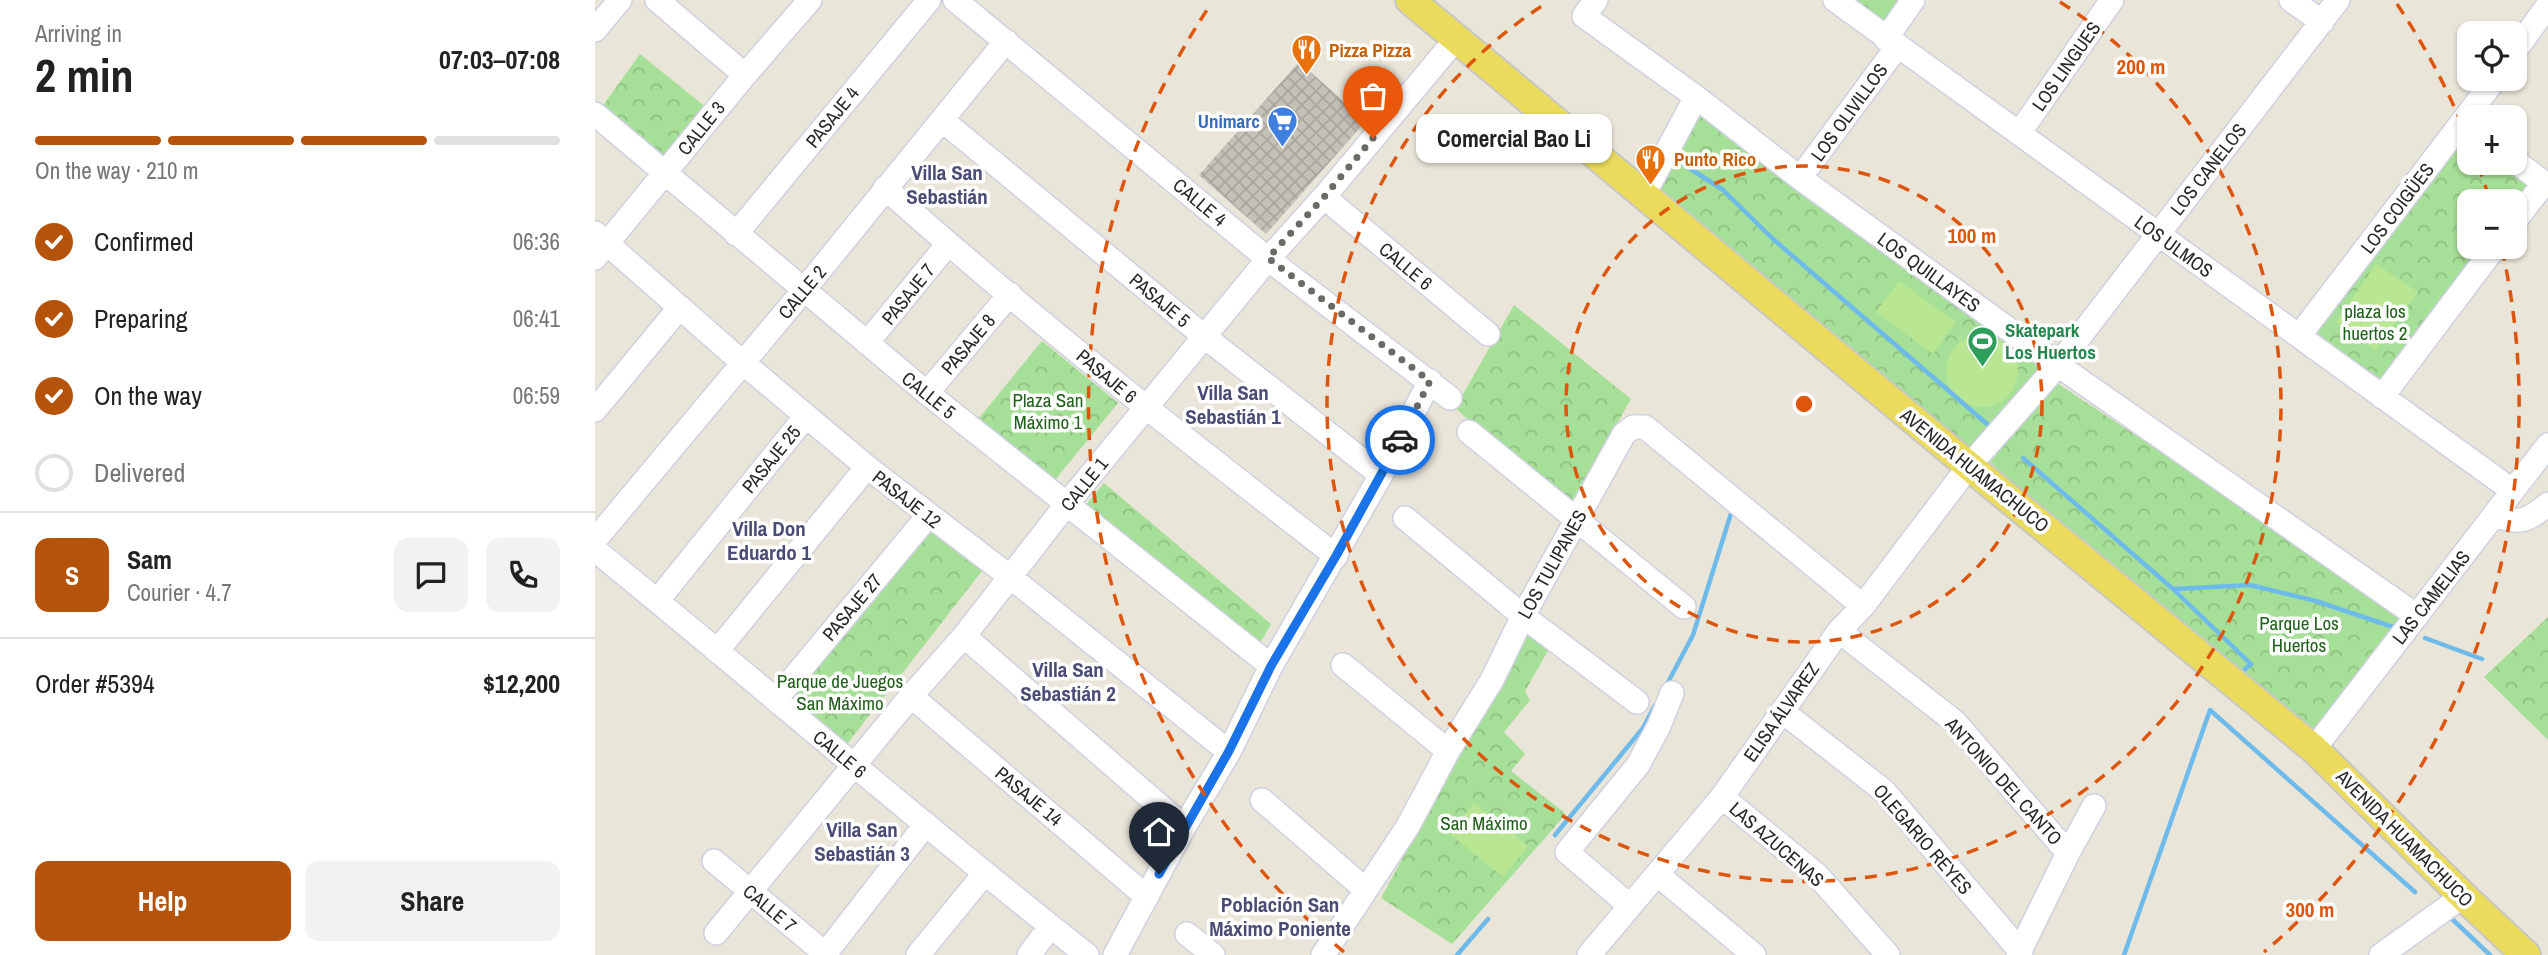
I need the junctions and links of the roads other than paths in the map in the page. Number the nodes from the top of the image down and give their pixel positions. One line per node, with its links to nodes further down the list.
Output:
1 (620, 0): 15 (street)
2 (657, 0): 20 (street)
3 (929, 0): 34 (street, PASAJE 4)
4 (955, 0): 18 (street, CALLE 4)
5 (1410, 0): 17 (main road, AVENIDA HUAMACHUCO)
6 (1835, 0): 19 (street, LOS ULMOS)
7 (1913, 0): 19 (street, LOS OLIVILLOS)
8 (2112, 0): 24 (street, LOS LINGUES)
9 (2291, 0): 14 (street)
10 (2339, 0): 14 (street, LOS CANELOS)
11 (808, 1): 20 (street, CALLE 3)
12 (2548, 5): 16 (street)
13 (1590, 8): 21 (street, LOS QUILLAYES)
14 (2322, 22): 35 (street, LOS CANELOS)
15 (595, 30)
16 (2527, 34)
17 (1456, 39): 31 (main road, AVENIDA HUAMACHUCO); 32 (street, CALLE 1)
18 (1006, 41): 23 (street, CALLE 2); 38 (street, CALLE 4)
19 (1892, 43): 24 (street, LOS ULMOS); 28 (street, LOS OLIVILLOS)
20 (745, 75): 27 (street, CALLE 3)
21 (1696, 97): 28 (street, LOS QUILLAYES); 31 (street)
22 (595, 114): 27 (street, CALLE 5)
23 (943, 120): 30 (street, CALLE 2); 45 (street, PASAJE 5)
24 (2019, 132): 35 (street, LOS ULMOS)
25 (2457, 136): 44 (street, LOS COIGÜES)
26 (2527, 170): 29 (street)
27 (666, 172): 34 (street, CALLE 5); 37 (street, CALLE 3)
28 (1800, 178): 48 (street, LOS QUILLAYES)
29 (2546, 184): 33 (street)
30 (885, 188): 36 (street, PASAJE 6); 40 (street, CALLE 2)
31 (1643, 196): 58 (main road, AVENIDA HUAMACHUCO)
32 (1324, 197): 38 (street, CALLE 1); 43 (street, CALLE 6)
33 (2527, 207)
34 (736, 234): 40 (street, CALLE 5)
35 (2157, 234): 44 (street, LOS ULMOS); 48 (street, LOS CANELOS)
36 (948, 244): 41 (street, PASAJE 6); 46 (street, PASAJE 7)
37 (599, 245): 42 (street, PASAJE 12)
38 (1268, 258): 45 (street, CALLE 1); 49 (street, CALLE 4)
39 (2486, 259): 51 (street)
40 (803, 291): 46 (street, CALLE 5); 47 (street, CALLE 2)
41 (1010, 295): 50 (street, PASAJE 8); 53 (street, PASAJE 6)
42 (680, 307): 47 (street, PASAJE 12); 54 (street)
43 (1487, 334)
44 (2299, 336): 51 (street, LOS ULMOS)
45 (1205, 337): 53 (street, CALLE 1); 60 (street, PASAJE 5)
46 (867, 343): 50 (street, CALLE 5)
47 (742, 362): 55 (street, PASAJE 12); 68 (street, CALLE 2)
48 (2058, 365): 58 (street, LOS CANELOS); 76 (street, LOS QUILLAYES)
49 (1430, 381): 52 (street, CALLE 4); 60 (street)
50 (927, 393): 63 (street, CALLE 5)
51 (2382, 397): 61 (street, LOS ULMOS)
52 (1450, 398)
53 (1145, 408): 63 (street, CALLE 1); 70 (street, PASAJE 6)
54 (595, 410)
55 (806, 416): 59 (street, PASAJE 12); 72 (street, PASAJE 25)
56 (1469, 432): 67 (street)
57 (2548, 445): 61 (street, LAS CAMELIAS)
58 (1969, 466): 73 (street, ELISA ÁLVAREZ); 87 (main road, AVENIDA HUAMACHUCO)
59 (867, 467): 65 (street, PASAJE 12); 79 (street)
60 (1381, 475): 70 (street)
61 (2513, 491): 64 (street, LAS CAMELIAS)
62 (2548, 504): 64 (street)
63 (1066, 505): 71 (street, CALLE 1); 81 (street, CALLE 5)
64 (2495, 514): 76 (street, LAS CAMELIAS)
65 (928, 516): 71 (street, PASAJE 12); 84 (street, PASAJE 27)
66 (1405, 518): 75 (street)
67 (1577, 521): 73 (street, LOS TULIPANES); 74 (street); 75 (street, LOS TULIPANES)
68 (595, 540)
69 (595, 550): 72 (street, CALLE 6)
70 (1336, 556): 81 (street)
71 (1009, 576): 78 (street, CALLE 1); 88 (street, PASAJE 12)
72 (657, 601): 79 (street, CALLE 6)
73 (1863, 606): 77 (street, ELISA ÁLVAREZ)
74 (1684, 607)
75 (1523, 616): 85 (street); 89 (street, LOS TULIPANES)
76 (2417, 616): 87 (street, LAS CAMELIAS)
77 (1839, 631): 86 (street, ELISA ÁLVAREZ); 96 (street, ANTONIO DEL CANTO)
78 (964, 636): 83 (street, CALLE 1); 95 (street)
79 (717, 650): 84 (street, CALLE 6)
80 (1343, 665): 89 (street)
81 (1271, 666): 88 (street)
82 (1672, 693): 104 (street)
83 (911, 696): 90 (street, CALLE 1); 103 (street, PASAJE 14)
84 (776, 699): 90 (street, CALLE 6)
85 (1637, 702)
86 (1782, 711): 91 (street, ELISA ÁLVAREZ); 110 (street, OLEGARIO REYES)
87 (2314, 749): 102 (main road, AVENIDA HUAMACHUCO)
88 (1229, 751): 95 (street)
89 (1448, 751): 100 (street, LOS TULIPANES)
90 (854, 766): 94 (street, CALLE 6); 101 (street, CALLE 1)
91 (1722, 797): 99 (street, ELISA ÁLVAREZ); 118 (street, LAS AZUCENAS)
92 (1262, 800): 100 (street)
93 (2094, 806): 96 (street)
94 (926, 824): 98 (street, CALLE 6); 109 (street)
95 (1184, 827): 103 (street)
96 (2068, 853): 110 (street)
97 (714, 861): 101 (street, CALLE 7)
98 (985, 873): 105 (street, CALLE 6); 111 (street)
99 (1657, 874): 104 (street, ELISA ÁLVAREZ); 117 (street)
100 (1366, 890): 116 (street, LOS TULIPANES)
101 (750, 891): 106 (street, CALLE 1); 109 (street, CALLE 7)
102 (2463, 896): 119 (street); 120 (main road, AVENIDA HUAMACHUCO)
103 (1147, 897): 114 (street)
104 (1630, 906): 108 (street, ELISA ÁLVAREZ)
105 (1051, 926): 112 (street); 113 (street, CALLE 6)
106 (716, 933)
107 (1187, 934): 115 (street)
108 (1595, 953)
109 (826, 954)
110 (2019, 954)
111 (918, 955)
112 (1029, 955)
113 (1087, 955)
114 (1115, 955)
115 (1213, 955)
116 (1323, 955)
117 (1754, 955)
118 (1888, 955)
119 (2381, 955)
120 (2526, 955)

